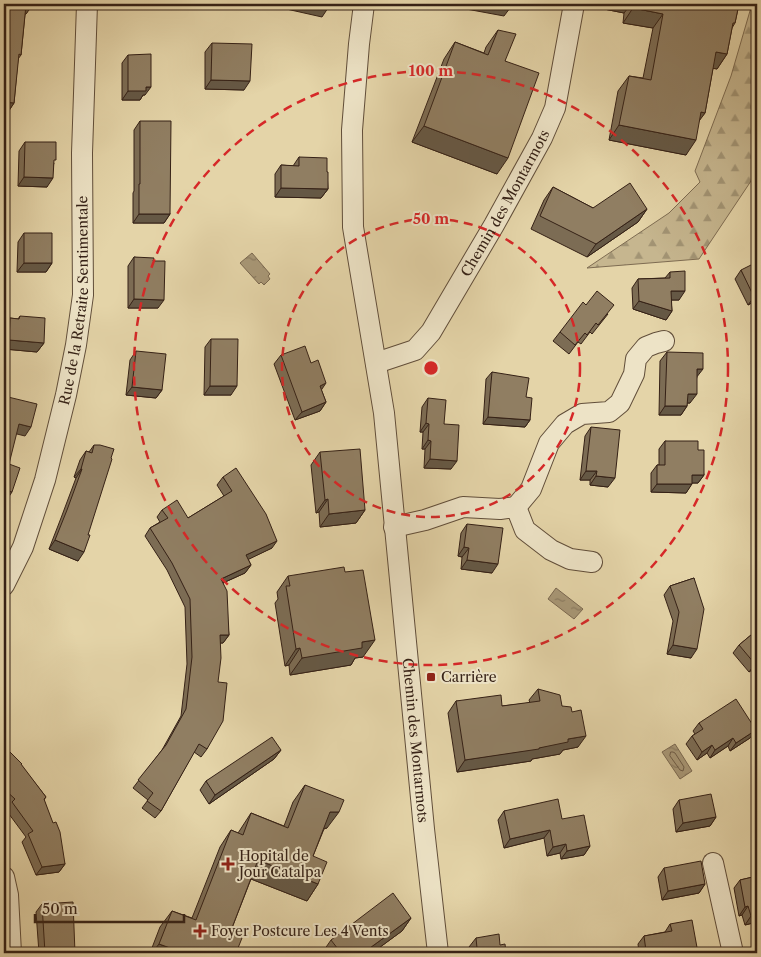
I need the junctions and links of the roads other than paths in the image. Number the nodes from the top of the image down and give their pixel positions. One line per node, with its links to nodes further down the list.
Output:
1 (88, 4): 9 (street, Rue de la Retraite Sentimentale)
2 (364, 4): 5 (street, Chemin des Montarmots)
3 (574, 4): 5 (street, Chemin des Montarmots)
4 (664, 341): 6 (street)
5 (376, 363): 7 (street, Chemin des Montarmots)
6 (516, 507): 7 (street); 8 (street)
7 (394, 528): 13 (street, Chemin des Montarmots)
8 (592, 562)
9 (4, 585)
10 (713, 863): 14 (street)
11 (4, 876): 12 (street)
12 (12, 953)
13 (438, 953)
14 (733, 953)

